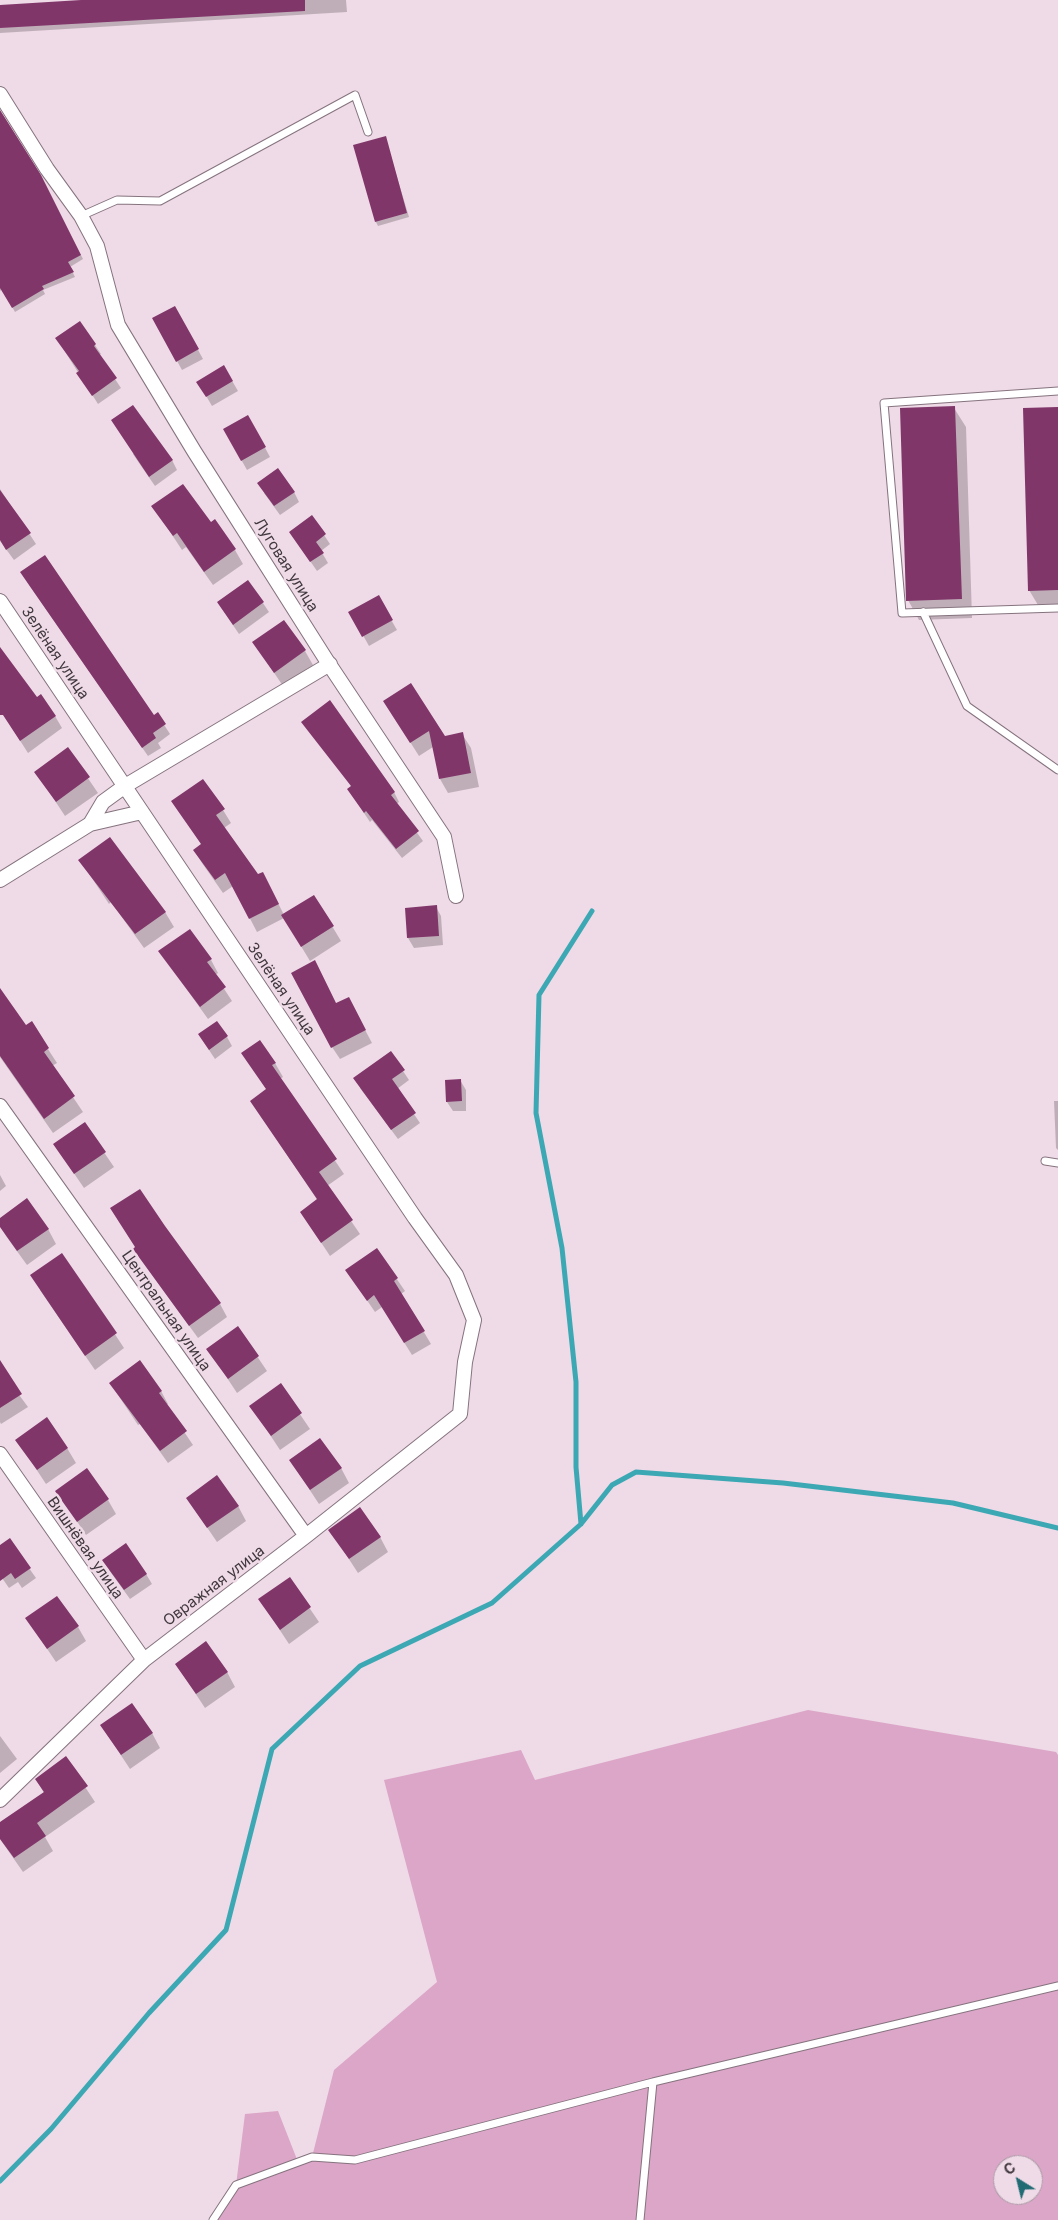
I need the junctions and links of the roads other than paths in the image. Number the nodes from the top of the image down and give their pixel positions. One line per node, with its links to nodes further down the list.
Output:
1 (0, 94): 3 (street, Луговая улица)
2 (368, 132): 3 (lane)
3 (81, 216): 8 (street, Луговая улица)
4 (1058, 390): 7 (lane)
5 (0, 601): 10 (street, Зелёная улица)
6 (1058, 608): 7 (lane)
7 (923, 612): 9 (lane)
8 (330, 664): 10 (street); 14 (street, Луговая улица)
9 (1058, 770)
10 (125, 786): 11 (street, Зелёная улица); 12 (street)
11 (142, 812): 12 (street); 18 (street, Зелёная улица)
12 (90, 824): 13 (street)
13 (0, 880)
14 (456, 896)
15 (0, 1106): 20 (street, Центральная улица)
16 (1044, 1162): 17 (lane)
17 (1058, 1163)
18 (460, 1414): 20 (street, Овражная улица)
19 (0, 1454): 21 (street, Вишнёвая улица)
20 (306, 1536): 21 (street, Овражная улица)
21 (144, 1660): 22 (street, Овражная улица)
22 (0, 1800)
23 (1058, 1986): 24 (lane)
24 (653, 2082): 25 (lane); 26 (lane)
25 (213, 2220)
26 (640, 2220)

